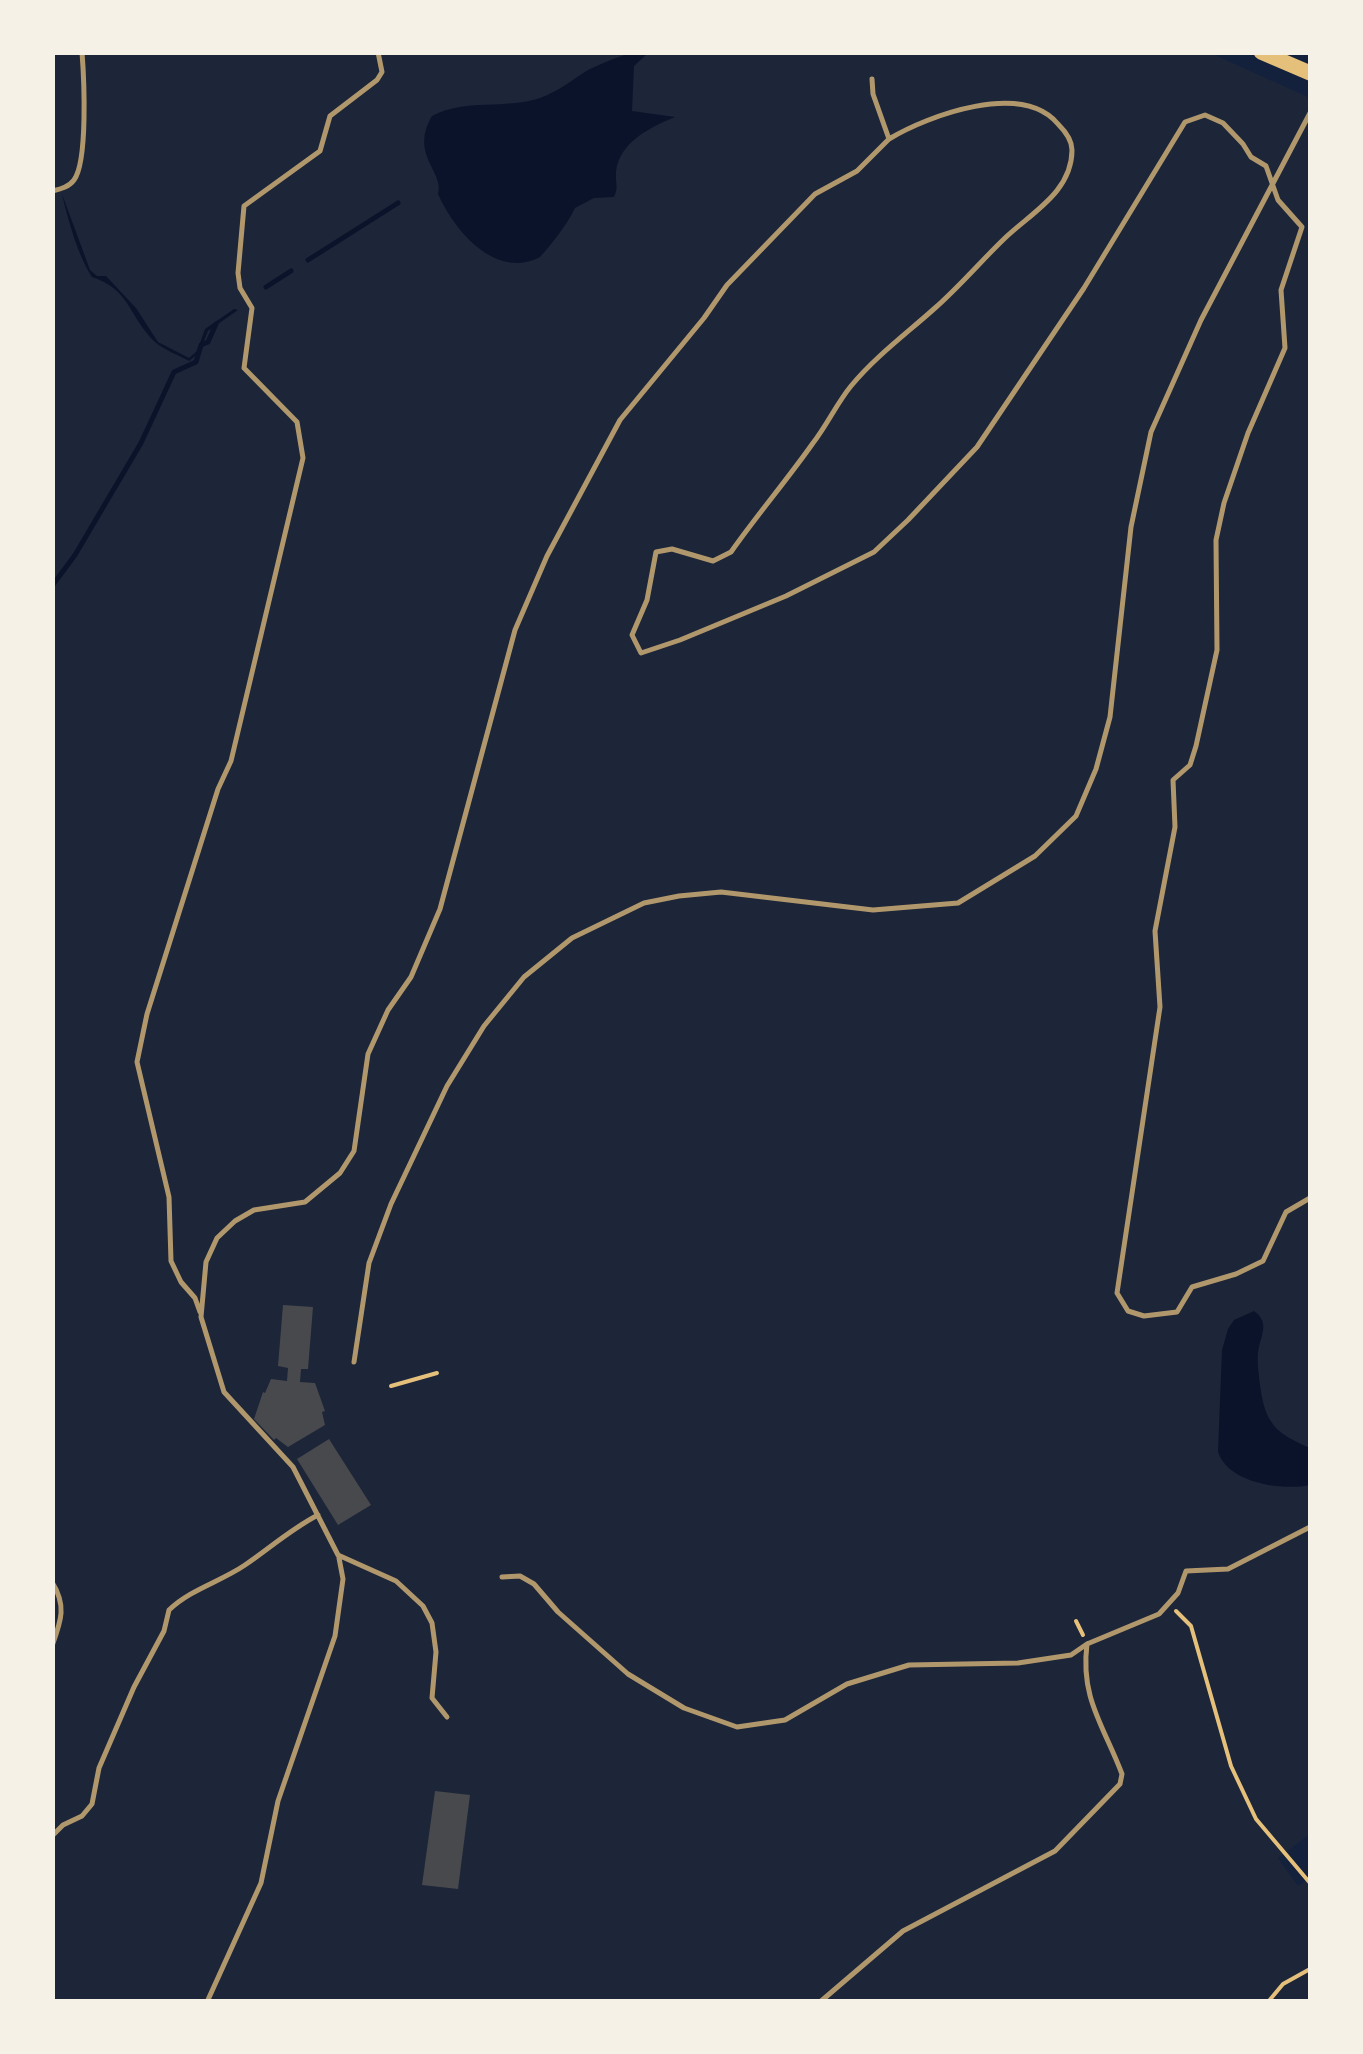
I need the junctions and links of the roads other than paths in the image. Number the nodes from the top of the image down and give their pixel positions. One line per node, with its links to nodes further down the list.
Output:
1 (82, 52): 9 (lane)
2 (378, 52): 11 (lane)
3 (1261, 52): 4 (main road)
4 (1310, 73)
5 (872, 78): 7 (lane)
6 (1310, 113): 8 (lane)
7 (888, 139): 8 (lane); 11 (lane)
8 (1273, 182): 10 (lane); 12 (lane)
9 (52, 191)
10 (1310, 1198)
11 (201, 1318): 13 (lane)
12 (354, 1362)
13 (318, 1515): 15 (lane); 21 (lane)
14 (1310, 1527): 18 (lane)
15 (338, 1555): 20 (lane); 22 (lane)
16 (502, 1577): 18 (lane)
17 (52, 1582): 19 (lane)
18 (1088, 1644): 23 (lane)
19 (52, 1646)
20 (447, 1717)
21 (52, 1836)
22 (207, 2002)
23 (820, 2002)

